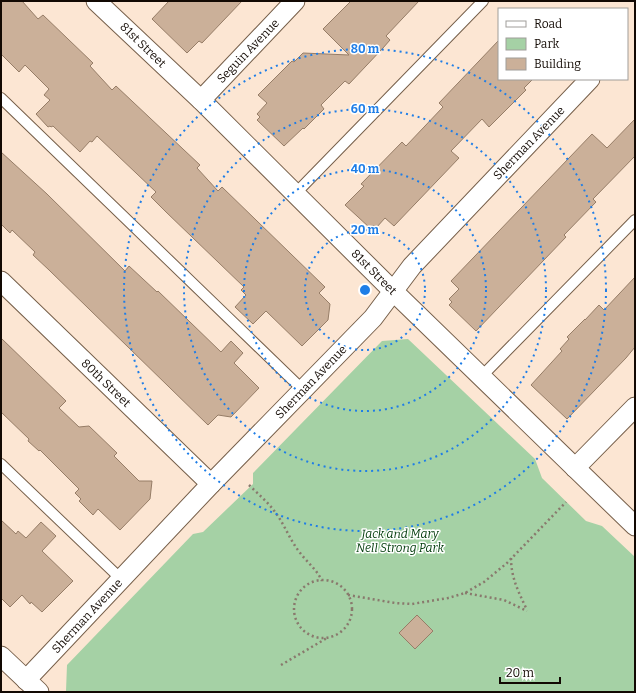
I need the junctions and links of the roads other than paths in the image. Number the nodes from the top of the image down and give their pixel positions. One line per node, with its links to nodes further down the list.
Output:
1 (296, 1): 6 (street, Seguin Avenue)
2 (483, 1): 7 (lane)
3 (105, 4): 6 (street, 81st Street)
4 (589, 80): 10 (street, Sherman Avenue)
5 (1, 98): 12 (lane)
6 (201, 100): 7 (street, 81st Street)
7 (295, 194): 10 (street, 81st Street)
8 (635, 220): 11 (lane)
9 (1, 282): 16 (street, 80th Street)
10 (393, 291): 11 (street, 81st Street); 12 (street, Sherman Avenue)
11 (481, 377): 15 (street, 81st Street)
12 (303, 390): 16 (street, Sherman Avenue)
13 (635, 407): 15 (street)
14 (1, 464): 18 (lane)
15 (575, 468): 17 (street, 81st Street)
16 (211, 484): 18 (street, Sherman Avenue)
17 (635, 526)
18 (121, 579): 20 (street, Sherman Avenue)
19 (1, 656): 20 (street)
20 (33, 686)

